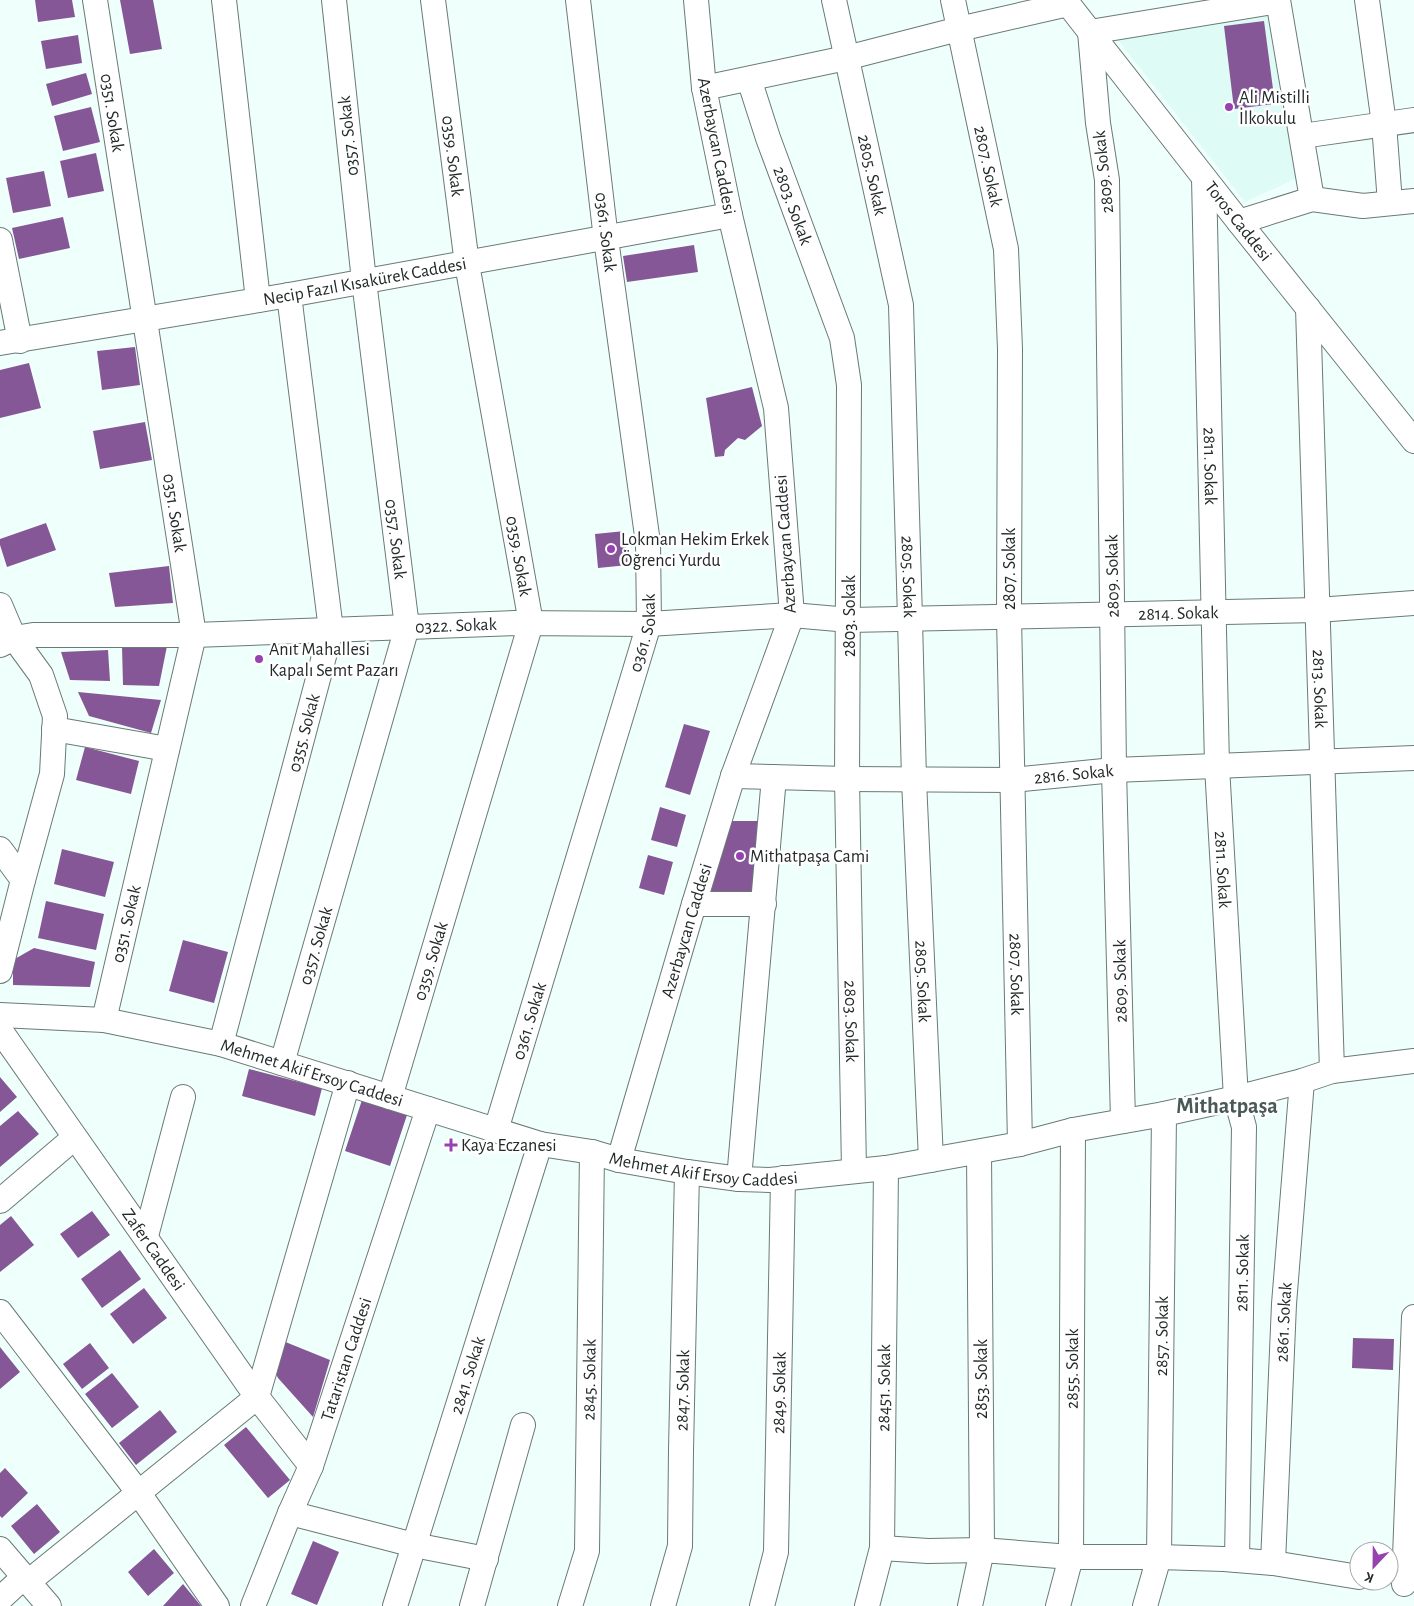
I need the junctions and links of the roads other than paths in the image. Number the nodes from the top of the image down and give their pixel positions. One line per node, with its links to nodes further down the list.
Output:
1 (95, 0): 34 (street, 0351. Sokak)
2 (224, 0): 32 (street)
3 (334, 0): 30 (street, 0357. Sokak)
4 (433, 0): 29 (street, 0359. Sokak)
5 (578, 0): 27 (street, 0361. Sokak)
6 (696, 0): 17 (street, Azerbaycan Caddesi)
7 (834, 0): 15 (street, 2805. Sokak)
8 (952, 0): 13 (street, 2807. Sokak)
9 (1368, 0): 19 (street)
10 (1278, 1): 12 (street); 20 (street)
11 (1066, 2): 13 (street); 14 (street, Toros Caddesi)
12 (1176, 9): 14 (street)
13 (959, 29): 15 (street); 43 (street, 2807. Sokak)
14 (1090, 32): 21 (street, Toros Caddesi); 42 (street, 2809. Sokak)
15 (846, 58): 16 (street); 44 (street, 2805. Sokak)
16 (749, 79): 17 (street); 45 (street, 2803. Sokak)
17 (704, 88): 25 (street, Azerbaycan Caddesi)
18 (1414, 120): 19 (street)
19 (1384, 124): 20 (street); 24 (street)
20 (1302, 136): 22 (street)
21 (1204, 178): 26 (street, Toros Caddesi); 40 (street, 2811. Sokak)
22 (1312, 198): 24 (street); 26 (street)
23 (1414, 201): 24 (street)
24 (1390, 203)
25 (730, 215): 27 (street, Necip Fazıl Kısakürek Caddesi); 41 (street, Azerbaycan Caddesi)
26 (1239, 222): 33 (street, Toros Caddesi)
27 (606, 239): 29 (street, Necip Fazıl Kısakürek Caddesi); 47 (street, 0361. Sokak)
28 (0, 240): 35 (street)
29 (467, 264): 30 (street, Necip Fazıl Kısakürek Caddesi); 46 (street, 0359. Sokak)
30 (364, 281): 31 (street, Necip Fazıl Kısakürek Caddesi); 48 (street, 0357. Sokak)
31 (289, 295): 32 (street, Necip Fazıl Kısakürek Caddesi); 49 (street, 0355. Sokak)
32 (258, 300): 34 (street, Necip Fazıl Kısakürek Caddesi)
33 (1308, 308): 36 (street, Toros Caddesi); 39 (street, 2813. Sokak)
34 (146, 319): 35 (street, Necip Fazıl Kısakürek Caddesi); 50 (street, 0351. Sokak)
35 (10, 342)
36 (1414, 440)
37 (1414, 603): 39 (street, 2814. Sokak)
38 (0, 605): 51 (street)
39 (1317, 610): 40 (street, 2814. Sokak); 55 (street, 2813. Sokak)
40 (1214, 612): 42 (street, 2814. Sokak); 56 (street, 2811. Sokak)
41 (792, 615): 45 (street, 2814. Sokak); 47 (street, 0322. Sokak); 58 (street, Azerbaycan Caddesi)
42 (1112, 615): 43 (street, 2814. Sokak); 57 (street, 2809. Sokak)
43 (1009, 617): 44 (street, 2814. Sokak); 62 (street, 2807. Sokak)
44 (910, 619): 45 (street, 2814. Sokak); 61 (street, 2805. Sokak)
45 (849, 620): 60 (street, 2803. Sokak)
46 (531, 623): 47 (street, 0322. Sokak); 48 (street, 0322. Sokak); 78 (street, 0359. Sokak)
47 (649, 624): 83 (street, 0361. Sokak)
48 (407, 627): 49 (street, 0322. Sokak); 73 (street, 0357. Sokak)
49 (332, 630): 50 (street, 0322. Sokak); 71 (street, 0355. Sokak)
50 (194, 635): 51 (street, 0322. Sokak); 53 (street, 0351. Sokak)
51 (7, 642): 52 (street)
52 (54, 729): 53 (street); 64 (street)
53 (167, 749): 69 (street, 0351. Sokak)
54 (1414, 758): 55 (street, 2816. Sokak)
55 (1321, 761): 56 (street, 2816. Sokak); 74 (street, 2813. Sokak)
56 (1217, 766): 57 (street, 2816. Sokak); 79 (street, 2811. Sokak)
57 (1114, 770): 62 (street, 2816. Sokak); 82 (street, 2809. Sokak)
58 (734, 776): 59 (street, 2816. Sokak); 65 (street, Azerbaycan Caddesi)
59 (774, 777): 60 (street, 2816. Sokak); 66 (street)
60 (847, 780): 61 (street, 2816. Sokak); 93 (street, 2803. Sokak)
61 (914, 780): 62 (street, 2816. Sokak); 91 (street, 2805. Sokak)
62 (1012, 780): 87 (street, 2807. Sokak)
63 (0, 849): 64 (street)
64 (23, 880): 67 (street)
65 (694, 904): 66 (street); 90 (street, Azerbaycan Caddesi)
66 (764, 904): 96 (street)
67 (0, 971)
68 (0, 1015): 69 (street, Mehmet Akif Ersoy Caddesi)
69 (104, 1020): 71 (street, Mehmet Akif Ersoy Caddesi)
70 (0, 1030): 85 (street, Zafer Caddesi)
71 (221, 1044): 73 (street, Mehmet Akif Ersoy Caddesi)
72 (1414, 1061): 74 (street, Mehmet Akif Ersoy Caddesi)
73 (282, 1063): 76 (street, Mehmet Akif Ersoy Caddesi)
74 (1332, 1070): 75 (street, Mehmet Akif Ersoy Caddesi)
75 (1302, 1081): 79 (street, Mehmet Akif Ersoy Caddesi); 114 (street, 2861. Sokak)
76 (348, 1083): 78 (street, Mehmet Akif Ersoy Caddesi); 101 (street)
77 (183, 1097): 98 (street)
78 (390, 1097): 80 (street, Mehmet Akif Ersoy Caddesi)
79 (1236, 1098): 81 (street, Mehmet Akif Ersoy Caddesi); 113 (street, 2811. Sokak)
80 (428, 1110): 83 (street, Mehmet Akif Ersoy Caddesi); 103 (street, Tataristan Caddesi)
81 (1164, 1114): 82 (street, Mehmet Akif Ersoy Caddesi); 111 (street, 2857. Sokak)
82 (1123, 1121): 84 (street, Mehmet Akif Ersoy Caddesi)
83 (496, 1130): 86 (street, Mehmet Akif Ersoy Caddesi)
84 (1073, 1130): 87 (street, Mehmet Akif Ersoy Caddesi); 110 (street, 2855. Sokak)
85 (74, 1138): 97 (street); 98 (street, Zafer Caddesi)
86 (540, 1144): 88 (street, Mehmet Akif Ersoy Caddesi); 106 (street, 2841. Sokak)
87 (1020, 1144): 89 (street, Mehmet Akif Ersoy Caddesi)
88 (592, 1152): 90 (street, Mehmet Akif Ersoy Caddesi); 124 (street, 2845. Sokak)
89 (979, 1152): 91 (street, Mehmet Akif Ersoy Caddesi); 109 (street, 2853. Sokak)
90 (620, 1160): 94 (street, Mehmet Akif Ersoy Caddesi)
91 (931, 1160): 92 (street, Mehmet Akif Ersoy Caddesi)
92 (886, 1168): 93 (street, Mehmet Akif Ersoy Caddesi); 107 (street, 28451. Sokak)
93 (854, 1170): 95 (street, Mehmet Akif Ersoy Caddesi)
94 (687, 1172): 96 (street, Mehmet Akif Ersoy Caddesi); 125 (street, 2847. Sokak)
95 (783, 1178): 96 (street, Mehmet Akif Ersoy Caddesi); 126 (street, 2849. Sokak)
96 (739, 1179)
97 (0, 1200)
98 (146, 1236): 101 (street, Zafer Caddesi)
99 (0, 1312): 104 (street)
100 (1414, 1317): 117 (street)
101 (257, 1397): 103 (street, Zafer Caddesi); 104 (street)
102 (523, 1425): 112 (street)
103 (311, 1466): 105 (street, Tataristan Caddesi)
104 (138, 1492): 116 (street); 120 (street)
105 (290, 1513): 106 (street); 121 (street, Tataristan Caddesi)
106 (414, 1545): 112 (street); 122 (street, 2841. Sokak)
107 (882, 1548): 109 (street); 127 (street, 28451. Sokak)
108 (0, 1549): 116 (street)
109 (982, 1550): 110 (street); 128 (street, 2853. Sokak)
110 (1071, 1557): 111 (street); 129 (street, 2855. Sokak)
111 (1159, 1557): 113 (street); 130 (street, 2857. Sokak)
112 (486, 1559): 123 (street)
113 (1237, 1560): 114 (street)
114 (1273, 1563): 115 (street)
115 (1349, 1575)
116 (26, 1580): 118 (street); 119 (street)
117 (1401, 1584)
118 (0, 1599)
119 (49, 1606)
120 (218, 1606)
121 (254, 1606)
122 (395, 1606)
123 (472, 1606)
124 (570, 1606)
125 (663, 1606)
126 (762, 1606)
127 (867, 1606)
128 (970, 1606)
129 (1058, 1606)
130 (1145, 1606)

